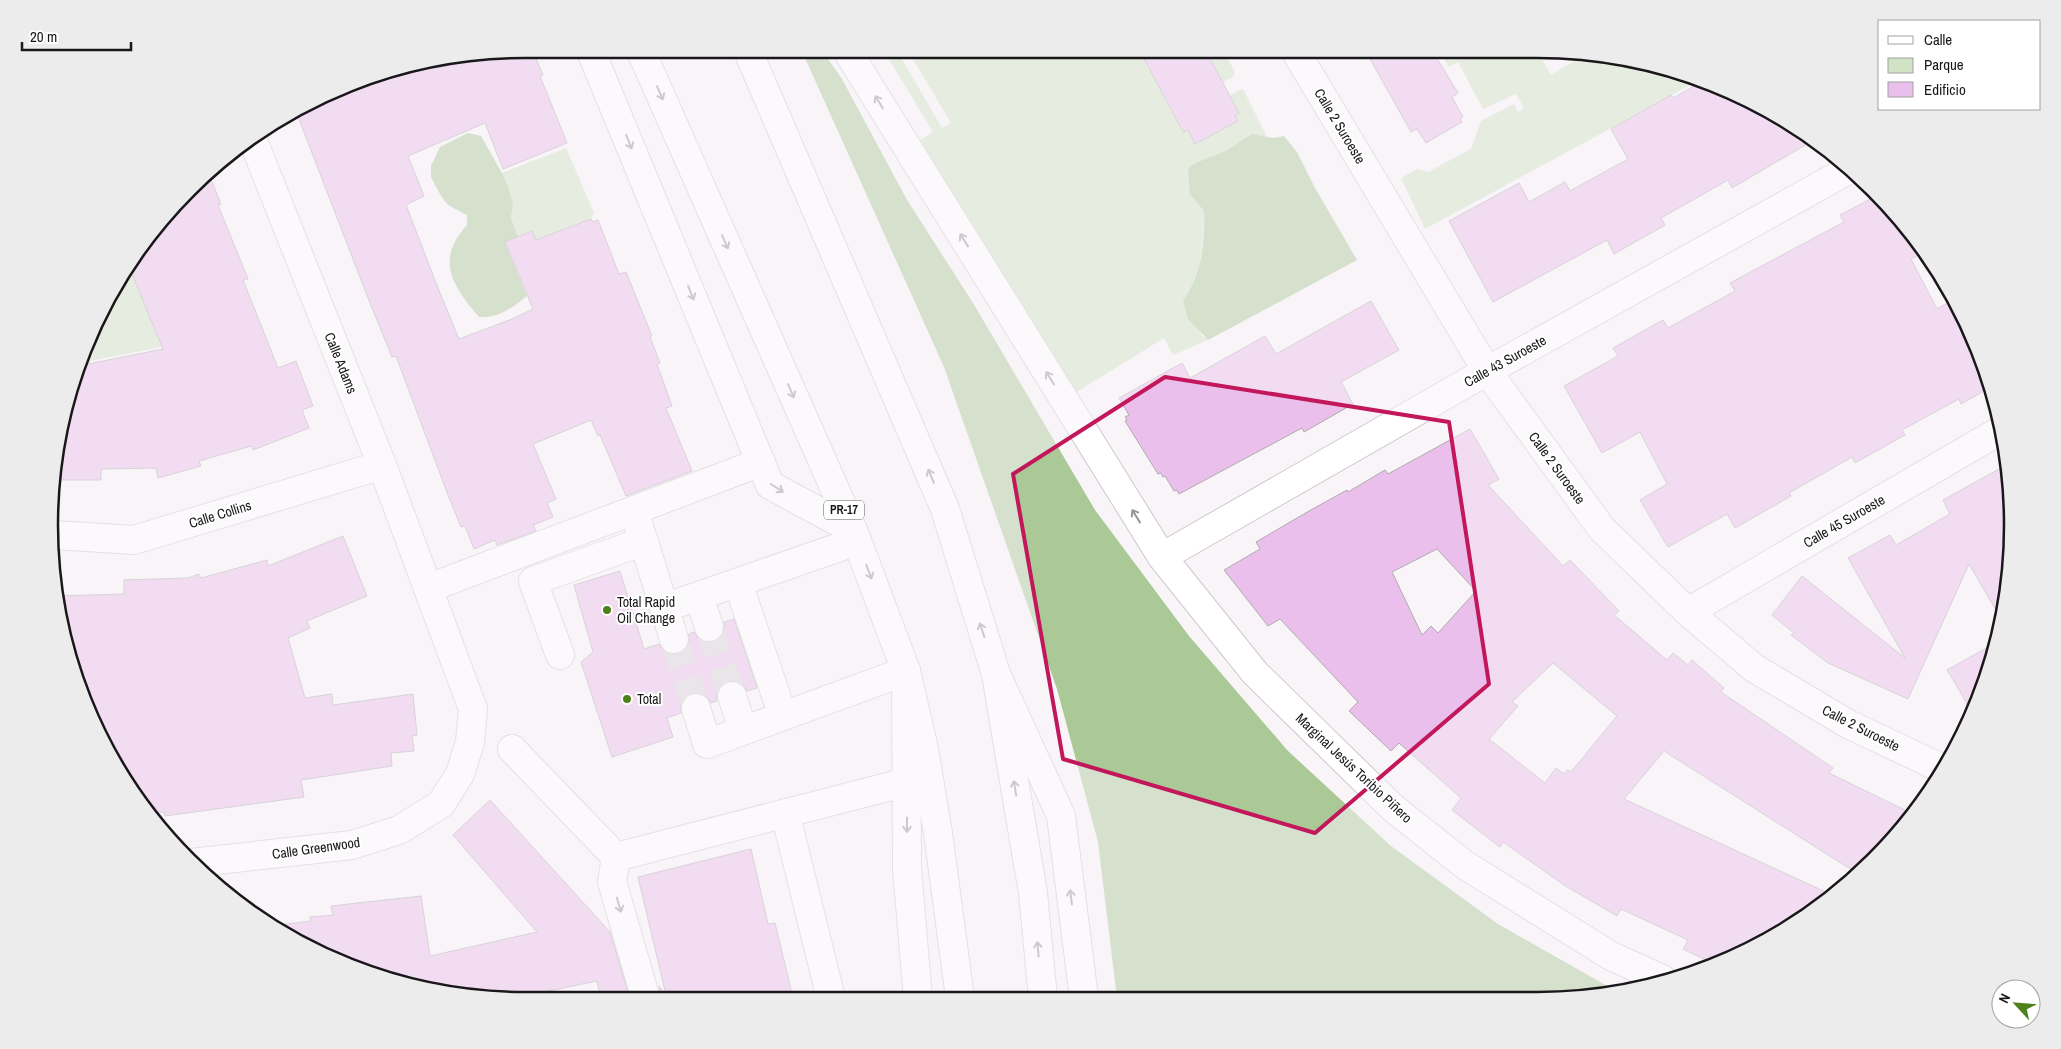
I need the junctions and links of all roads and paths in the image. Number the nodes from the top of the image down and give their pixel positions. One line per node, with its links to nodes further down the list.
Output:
1 (594, 58): 10 (main road, one-way to 10)
2 (644, 58): 14 (main road, PR-17, one-way to 14)
3 (752, 58): 26 (main road, one-way to 3)
4 (852, 58): 16 (main road, Marginal Jesús Toribio Piñero, one-way to 4)
5 (1299, 58): 8 (main road, Calle 2 Suroeste)
6 (254, 144): 11 (main road, Calle Adams)
7 (1844, 173): 8 (main road, Calle 43 Suroeste)
8 (1487, 371): 16 (main road, Calle 43 Suroeste); 21 (main road, Calle 2 Suroeste)
9 (1995, 433): 21 (main road, Calle 45 Suroeste)
10 (761, 462): 12 (main road); 14 (main road, one-way to 14)
11 (382, 465): 13 (main road, Calle Collins); 18 (main road, Calle Adams)
12 (634, 510): 15 (main road); 18 (main road)
13 (58, 535)
14 (855, 536): 17 (main road); 25 (main road, PR-17, one-way to 25)
15 (644, 541): 20 (main road); 24 (main road)
16 (1162, 557): 37 (main road, Marginal Jesús Toribio Piñero)
17 (738, 583): 19 (main road); 29 (main road)
18 (429, 588): 36 (main road, Calle Greenwood)
19 (699, 596): 20 (main road); 22 (main road)
20 (664, 608): 23 (main road)
21 (1688, 612): 32 (main road, Calle 2 Suroeste)
22 (709, 628)
23 (674, 639)
24 (560, 655)
25 (906, 671): 29 (main road); 33 (main road); 41 (main road, PR-17)
26 (996, 674): 42 (main road, one-way to 26); 43 (main road, one-way to 26)
27 (732, 696): 30 (main road)
28 (696, 708): 30 (main road)
29 (783, 716): 30 (main road)
30 (743, 730)
31 (512, 749): 35 (main road)
32 (1936, 766)
33 (907, 782): 34 (main road); 40 (main road, one-way to 40)
34 (785, 813): 35 (main road); 39 (main road)
35 (616, 857): 38 (main road, one-way to 38)
36 (202, 862)
37 (1656, 976)
38 (644, 992)
39 (830, 992)
40 (917, 992)
41 (959, 992)
42 (1042, 992)
43 (1083, 992)

